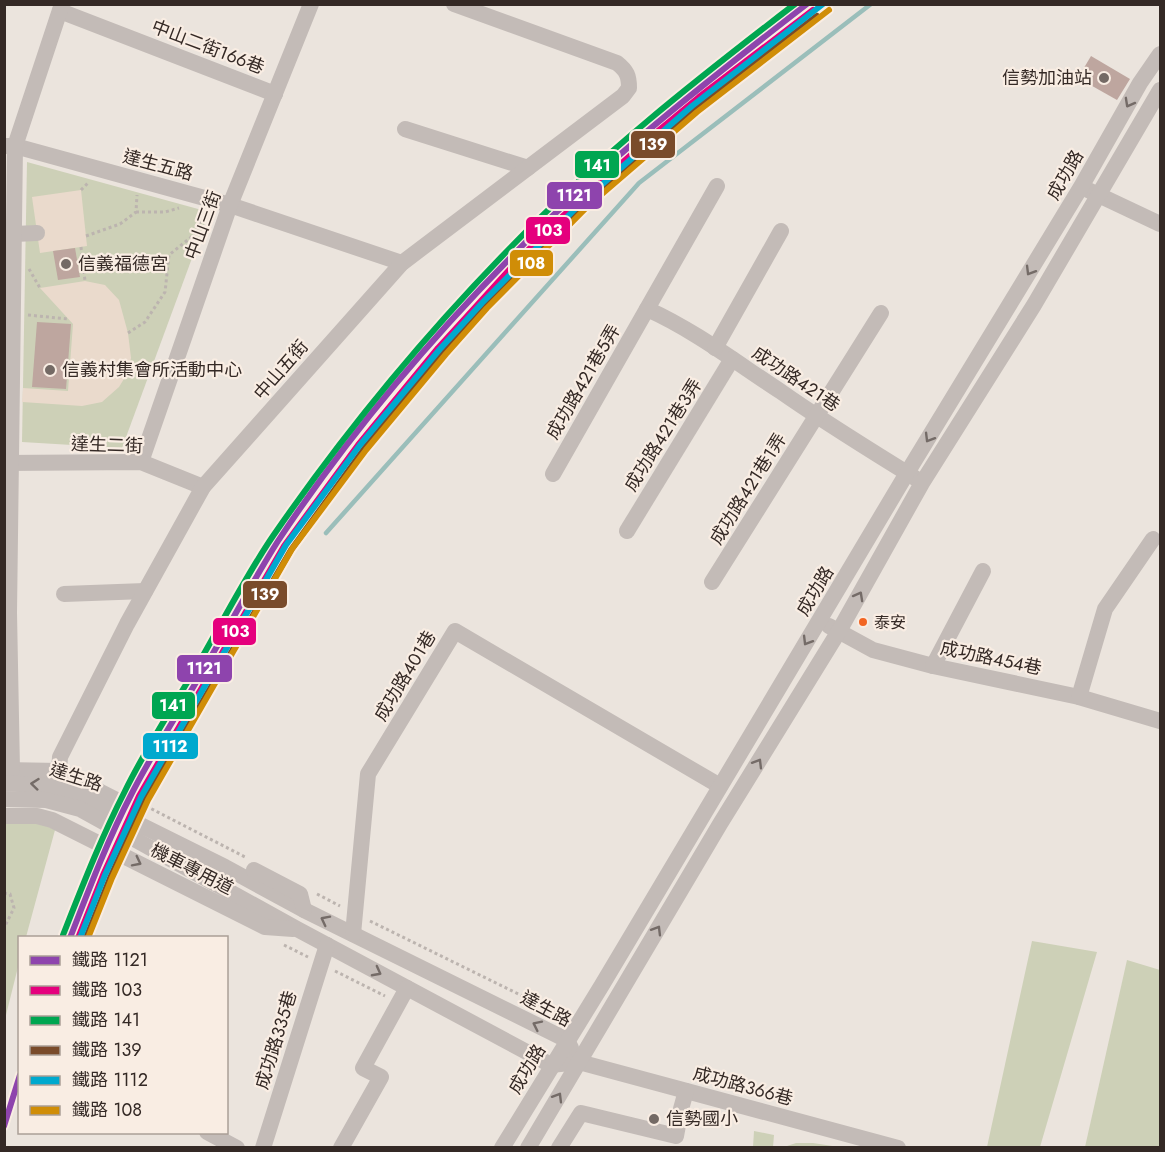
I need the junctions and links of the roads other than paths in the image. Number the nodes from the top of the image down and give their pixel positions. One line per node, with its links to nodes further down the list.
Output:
1 (311, 4): 6 (street, 中山三街)
2 (454, 4): 9 (street, 中山五街)
3 (61, 8): 6 (street, 中山二街166巷); 8 (street)
4 (1161, 54): 11 (street, 成功路, one-way to 11)
5 (1161, 90): 12 (street)
6 (274, 94): 13 (street, 中山三街)
7 (405, 129): 9 (street)
8 (10, 146): 13 (street, 達生五路); 17 (street)
9 (528, 168): 18 (street, 中山五街)
10 (717, 186): 20 (street, 成功路421巷5弄)
11 (1082, 187): 12 (street); 28 (street, 成功路, one-way to 28)
12 (1098, 195): 14 (street); 29 (street)
13 (230, 205): 18 (street, 達生五路); 25 (street, 中山三街)
14 (1161, 224)
15 (781, 231): 22 (street)
16 (37, 233): 17 (street)
17 (14, 234): 19 (street)
18 (402, 262): 30 (street, 中山五街)
19 (9, 264): 26 (street)
20 (647, 309): 22 (street, 成功路421巷); 27 (street, 成功路421巷5弄)
21 (881, 313): 24 (street, 成功路421巷1弄)
22 (715, 348): 23 (street, 成功路421巷)
23 (732, 359): 24 (street, 成功路421巷); 31 (street, 成功路421巷3弄)
24 (816, 416): 28 (street, 成功路421巷); 34 (street, 成功路421巷1弄)
25 (141, 462): 26 (street, 達生二街); 30 (street, 達生二街)
26 (8, 463): 38 (street)
27 (553, 474)
28 (907, 474): 29 (street, 成功路421巷); 37 (street, 成功路)
29 (922, 483): 39 (street, one-way to 29)
30 (203, 486): 35 (street, 中山五街)
31 (627, 531)
32 (1153, 538): 41 (street)
33 (983, 571): 40 (street)
34 (712, 582)
35 (145, 591): 36 (street); 43 (street, 中山五街)
36 (64, 594)
37 (819, 621): 39 (street, 成功路454巷); 45 (street, 成功路, one-way to 45)
38 (7, 623): 44 (street)
39 (839, 631): 40 (street, 成功路454巷); 49 (street, one-way to 39)
40 (933, 666): 41 (street, 成功路454巷)
41 (1079, 697): 42 (street, 成功路454巷)
42 (1161, 721)
43 (59, 771): 44 (street, 達生路); 50 (street, 機車專用道)
44 (7, 775): 50 (street, 達生路, one-way to 44)
45 (720, 786): 47 (street, 成功路); 52 (street, 成功路401巷)
46 (4, 799): 51 (street, 達生路)
47 (704, 815): 49 (street); 55 (street, 成功路)
48 (4, 816): 51 (street, 機車專用道, one-way to 51)
49 (720, 824): 56 (street, one-way to 49)
50 (304, 910): 52 (street, 達生路, one-way to 50)
51 (297, 929): 53 (street, 達生路)
52 (353, 934): 55 (street, 達生路, one-way to 52)
53 (327, 945): 54 (street, 達生路, one-way to 54); 61 (street, 成功路335巷)
54 (407, 988): 57 (street, 達生路); 62 (street)
55 (567, 1040): 56 (street, 達生路); 57 (street, 成功路)
56 (579, 1062): 57 (street); 58 (street, 成功路366巷); 64 (street, one-way to 56)
57 (551, 1065): 63 (street, 成功路)
58 (686, 1091): 65 (street); 66 (street, 成功路366巷)
59 (211, 1134): 60 (street)
60 (237, 1148)
61 (263, 1148)
62 (341, 1148)
63 (502, 1148)
64 (528, 1148)
65 (559, 1148)
66 (898, 1148)

